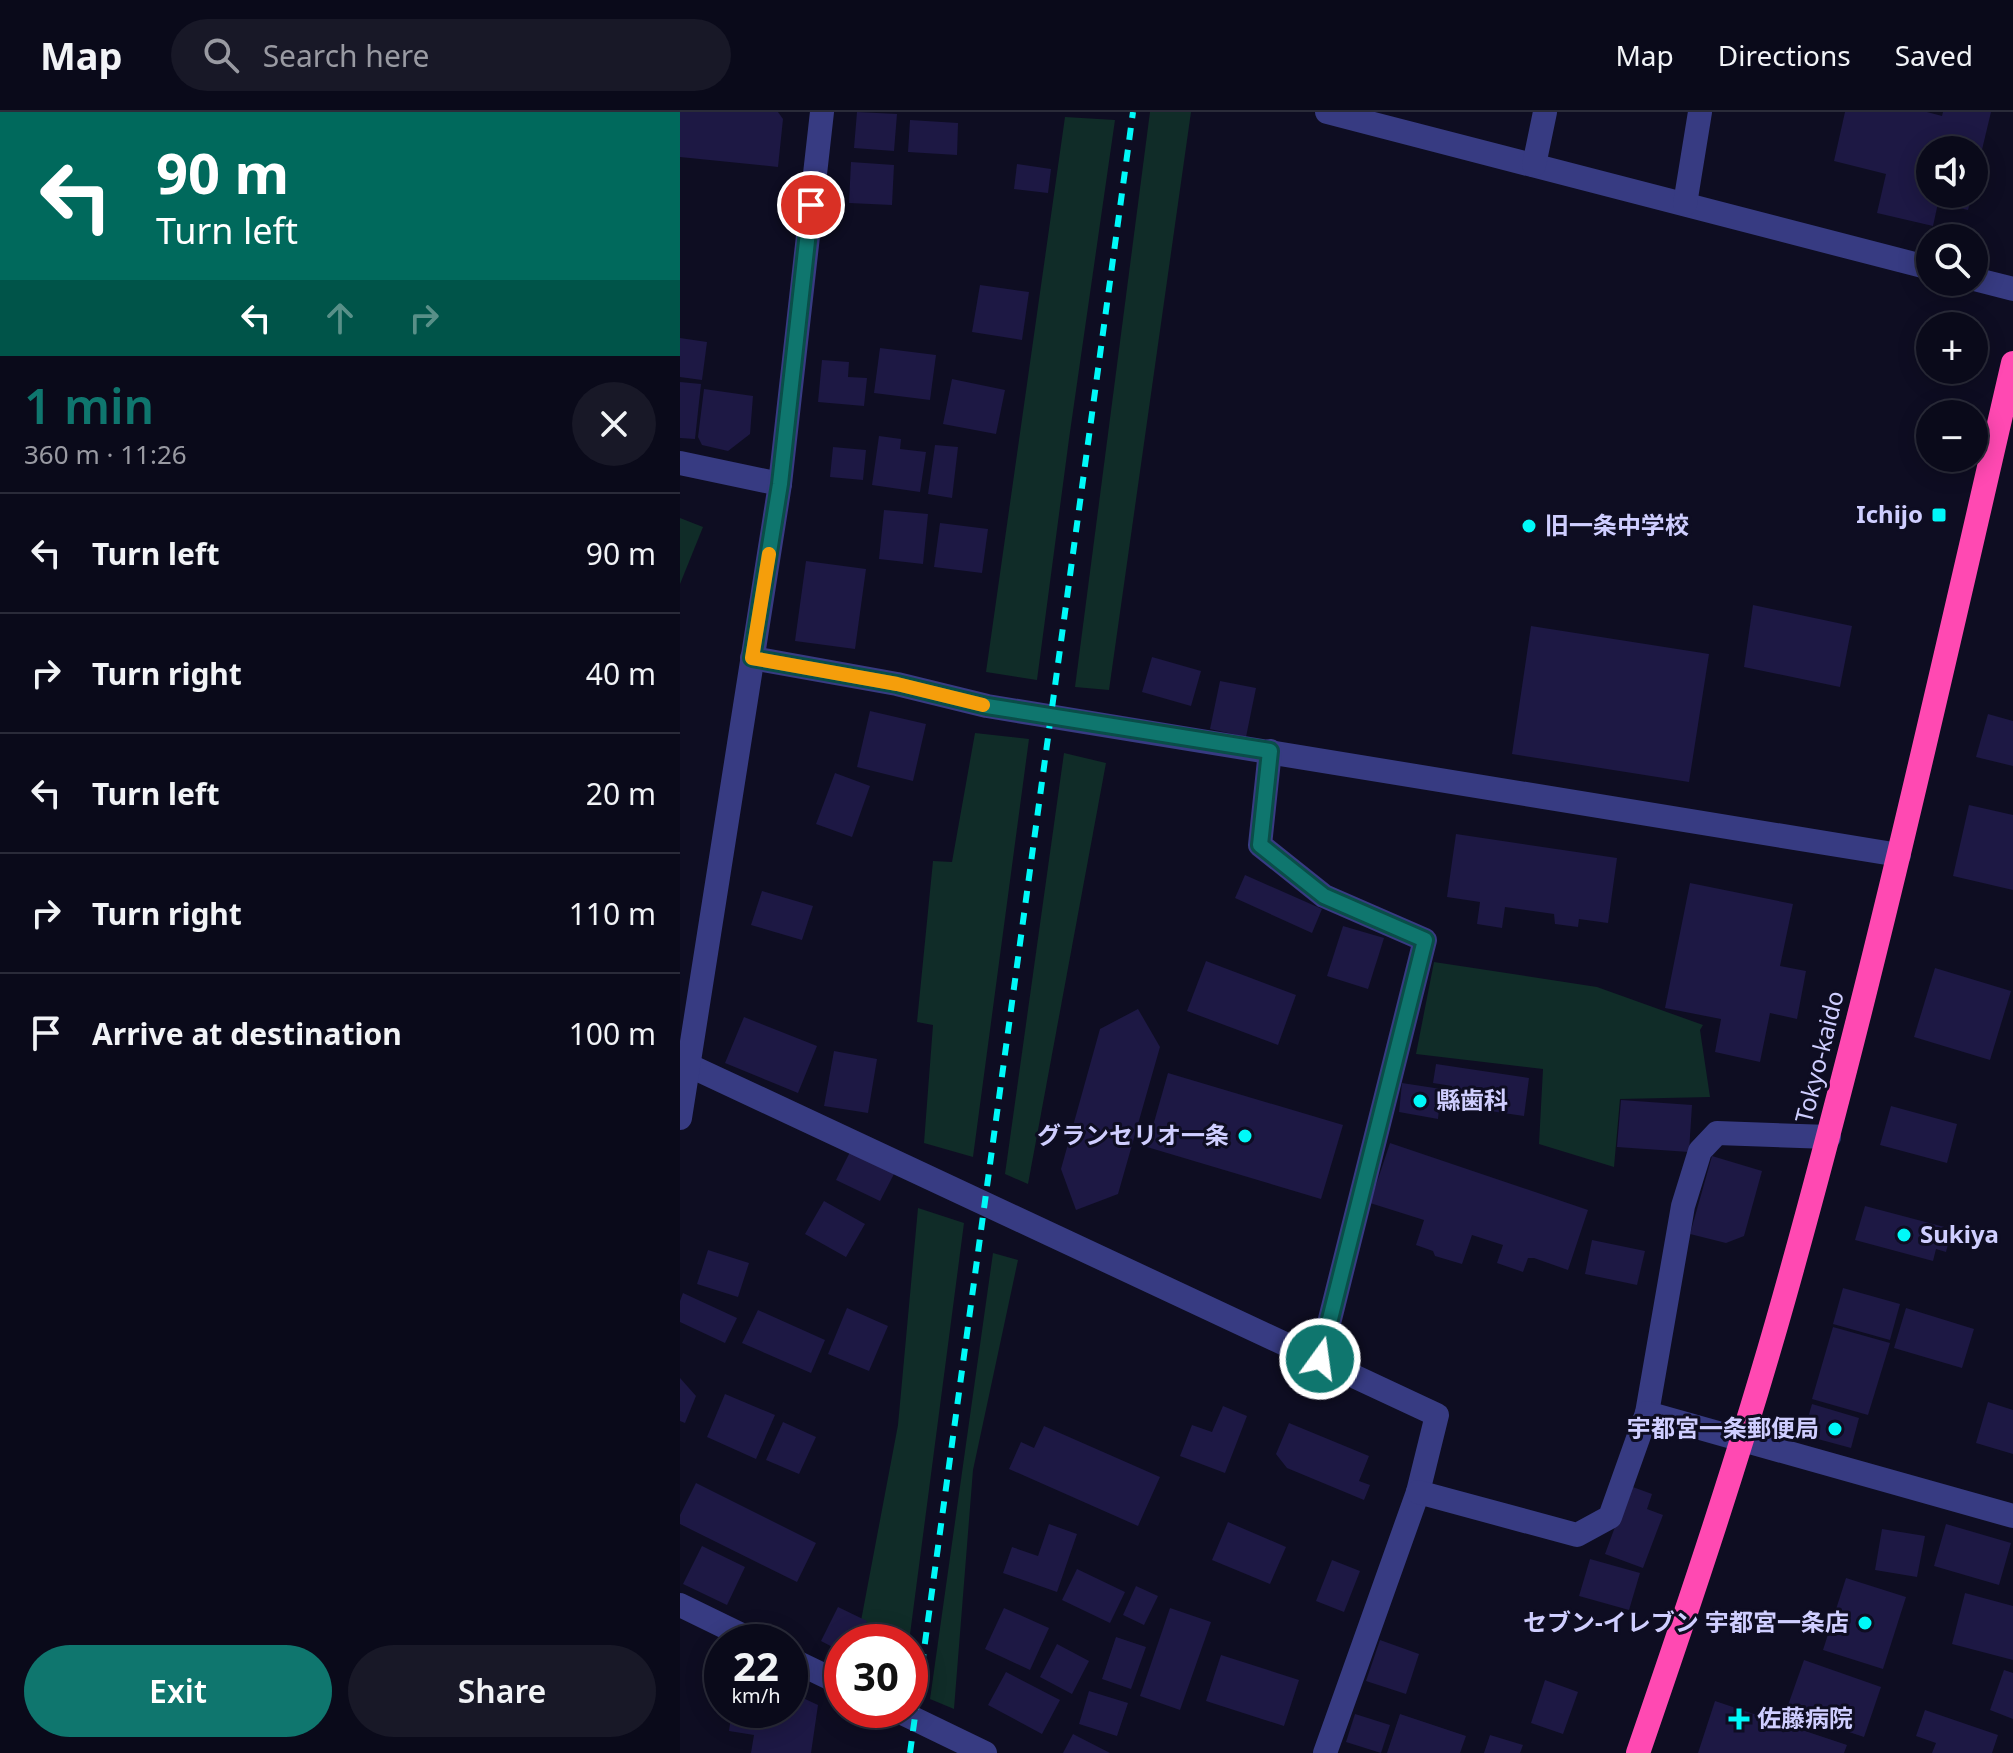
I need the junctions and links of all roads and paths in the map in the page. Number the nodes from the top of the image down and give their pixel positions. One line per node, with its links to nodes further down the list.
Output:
1 (822, 112): 12 (street)
2 (1329, 112): 5 (street)
3 (1545, 112): 5 (street)
4 (1700, 112): 6 (street)
5 (1534, 165): 6 (street)
6 (1685, 204): 7 (street)
7 (1916, 264)
8 (1988, 283): 9 (street)
9 (2013, 289)
10 (2013, 363): 15 (highway, Tokyo-kaido)
11 (680, 463): 12 (street)
12 (780, 484): 13 (street)
13 (752, 658): 14 (street); 16 (street)
14 (1270, 751): 15 (street); 19 (street)
15 (1899, 855): 18 (highway, Tokyo-kaido)
16 (688, 1065): 17 (street); 19 (street)
17 (680, 1118)
18 (1829, 1137): 20 (street); 21 (highway, Tokyo-kaido)
19 (1320, 1359): 22 (street)
20 (1647, 1413): 21 (street); 22 (street)
21 (1743, 1440): 23 (street); 29 (highway, Tokyo-kaido)
22 (1418, 1492): 28 (street)
23 (2013, 1516)
24 (680, 1605): 25 (street)
25 (719, 1624)
26 (928, 1725): 27 (street)
27 (985, 1753)
28 (1325, 1753)
29 (1638, 1753)

